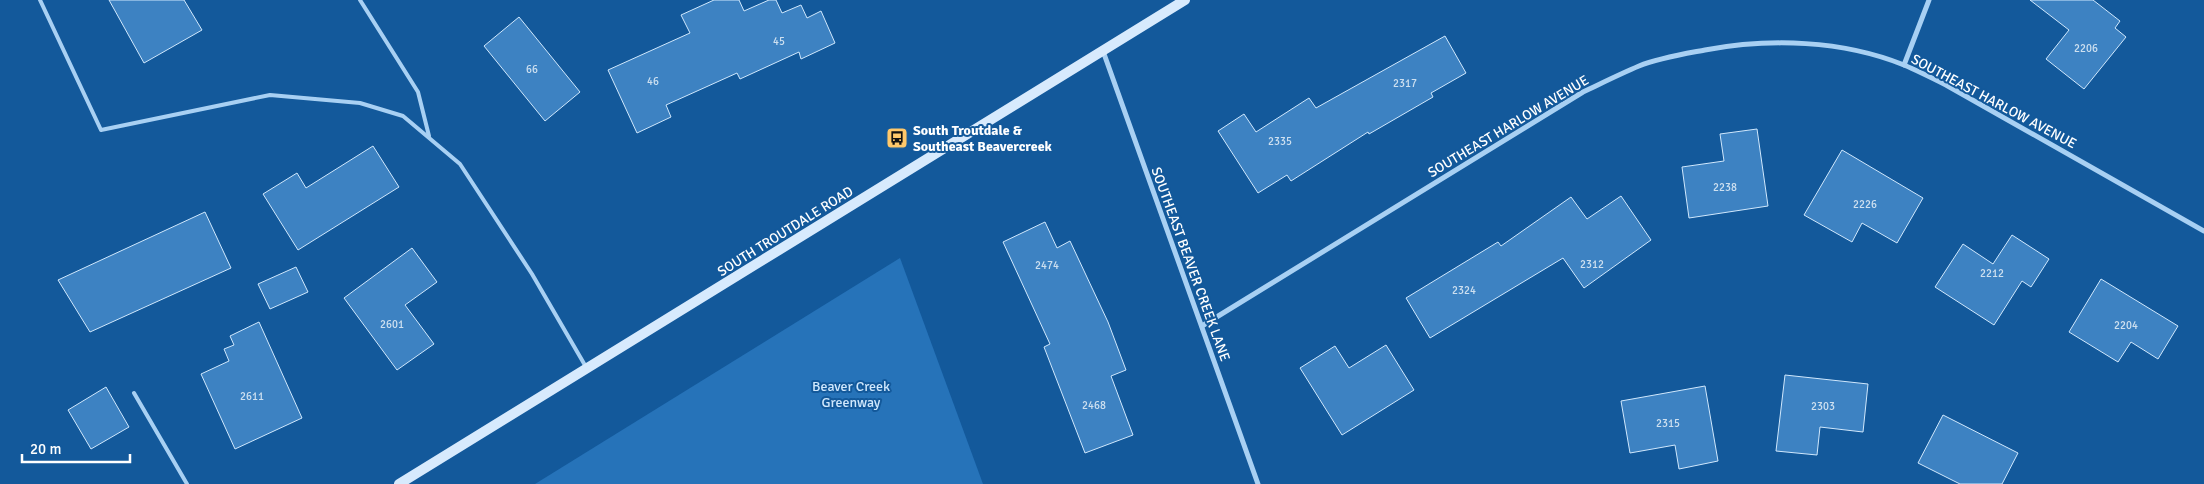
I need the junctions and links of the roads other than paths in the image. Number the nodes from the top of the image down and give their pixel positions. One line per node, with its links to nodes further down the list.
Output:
1 (40, 0): 7 (lane)
2 (360, 0): 7 (lane)
3 (1185, 0): 5 (main road, SOUTH TROUTDALE ROAD)
4 (1929, 0): 6 (street)
5 (1103, 51): 9 (street, SOUTHEAST BEAVER CREEK LANE); 10 (main road, SOUTH TROUTDALE ROAD)
6 (1904, 65): 8 (street, SOUTHEAST HARLOW AVENUE); 9 (street, SOUTHEAST HARLOW AVENUE)
7 (429, 136): 10 (lane)
8 (2204, 231)
9 (1202, 326): 14 (street, SOUTHEAST BEAVER CREEK LANE)
10 (587, 369): 13 (main road, SOUTH TROUTDALE ROAD)
11 (134, 393): 12 (lane)
12 (186, 484)
13 (399, 484)
14 (1258, 484)

